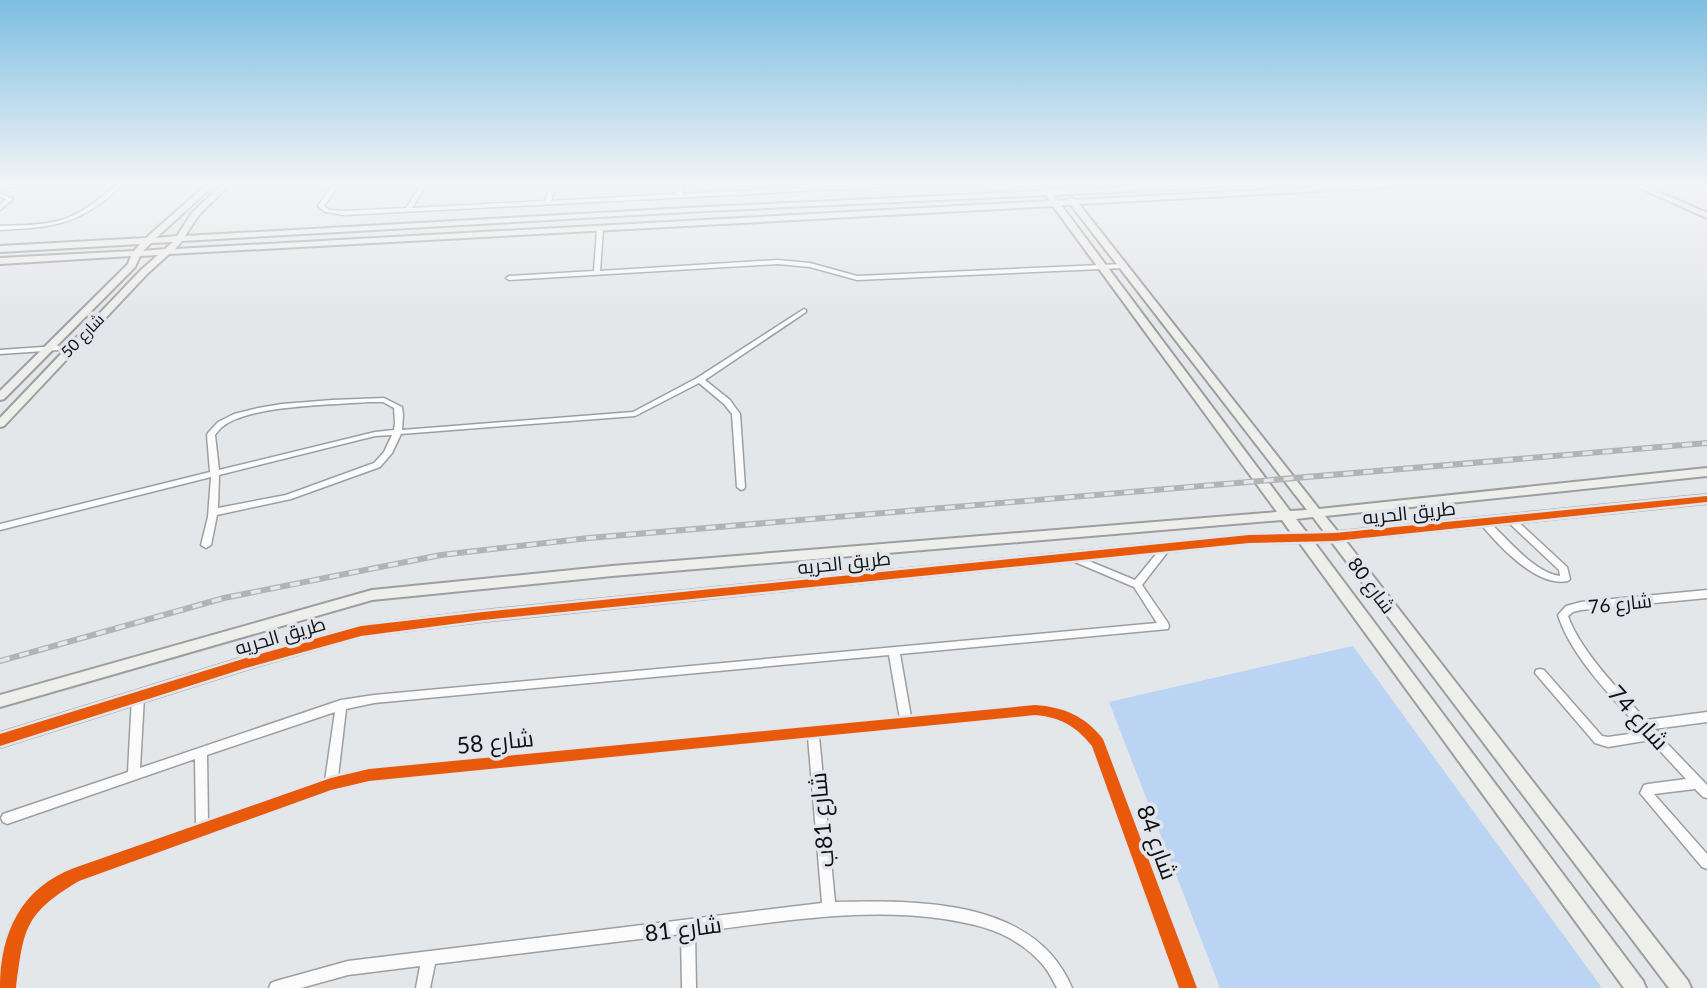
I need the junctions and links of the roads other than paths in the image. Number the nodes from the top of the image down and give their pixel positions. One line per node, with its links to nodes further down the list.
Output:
1 (161, 231): 9 (street, شارع 50)
2 (184, 231): 8 (street, شارع 50)
3 (333, 231): 8 (street)
4 (561, 231): 11 (street)
5 (600, 231): 16 (street)
6 (1080, 231): 14 (street, شارع 80)
7 (1091, 231): 15 (street, شارع 80)
8 (179, 239): 9 (street); 11 (street, شارع 50)
9 (151, 240): 10 (street); 12 (street, شارع 50)
10 (0, 249)
11 (169, 252): 12 (street); 21 (street, شارع 50)
12 (135, 253): 13 (street); 22 (street, شارع 50)
13 (0, 261)
14 (1103, 267): 15 (street); 16 (street); 19 (street, شارع 80)
15 (1123, 267): 18 (street, شارع 80)
16 (597, 273): 17 (street)
17 (509, 278)
18 (1148, 298): 19 (street); 33 (street, شارع 80)
19 (1127, 299): 34 (street, شارع 80)
20 (804, 311): 24 (street)
21 (70, 347): 22 (street); 26 (street, شارع 50)
22 (46, 349): 23 (street); 25 (street, شارع 50)
23 (0, 352)
24 (700, 380): 27 (street); 30 (street)
25 (0, 397)
26 (0, 424)
27 (398, 431): 28 (street); 28 (street); 32 (street)
28 (217, 472): 32 (street); 37 (street)
29 (1707, 472): 33 (street, طريق الحريه)
30 (741, 487)
31 (1707, 499): 35 (street, طريق الحريه)
32 (215, 512): 42 (street)
33 (1316, 513): 34 (street, طريق الحريه); 39 (street, شارع 80)
34 (1288, 515): 41 (street, شارع 80); 51 (street, طريق الحريه)
35 (1510, 519): 36 (street, طريق الحريه); 38 (street)
36 (1484, 522): 39 (street, طريق الحريه); 40 (street)
37 (0, 527)
38 (1526, 534): 40 (street); 40 (street)
39 (1335, 537): 41 (street, طريق الحريه); 78 (street, شارع 80)
40 (1501, 537)
41 (1306, 539): 43 (street, طريق الحريه); 77 (street, شارع 80)
42 (206, 545)
43 (1164, 550): 44 (street, طريق الحريه); 45 (street)
44 (1070, 557): 45 (street); 50 (street, طريق الحريه)
45 (1137, 585): 48 (street)
46 (1707, 594): 47 (street, شارع 76)
47 (1572, 640): 56 (street, شارع 74)
48 (894, 651): 52 (street); 55 (street)
49 (1540, 673): 58 (street)
50 (138, 696): 59 (street, طريق الحريه); 61 (street)
51 (0, 701)
52 (341, 705): 60 (street); 62 (street)
53 (1707, 717): 56 (street)
54 (1074, 718): 55 (street, شارع 58); 76 (street, شارع 84)
55 (906, 723): 57 (street, شارع 58)
56 (1645, 725): 58 (street, شارع 74)
57 (813, 731): 62 (street, شارع 58); 68 (street, شارع 81ب)
58 (1655, 735): 63 (street, شارع 74)
59 (0, 740)
60 (201, 753): 61 (street); 66 (street)
61 (134, 775): 65 (street)
62 (331, 783): 66 (street, شارع 58)
63 (1698, 783): 64 (street, شارع 74); 67 (street)
64 (1707, 793)
65 (7, 818)
66 (202, 827): 71 (street, شارع 58)
67 (1707, 863)
68 (830, 909): 69 (street, شارع 81); 75 (street, شارع 81)
69 (688, 927): 70 (street, شارع 81); 74 (street)
70 (429, 958): 72 (street, شارع 81); 73 (street)
71 (7, 988)
72 (276, 988)
73 (423, 988)
74 (689, 988)
75 (1065, 988)
76 (1188, 988)
77 (1636, 988)
78 (1681, 988)

